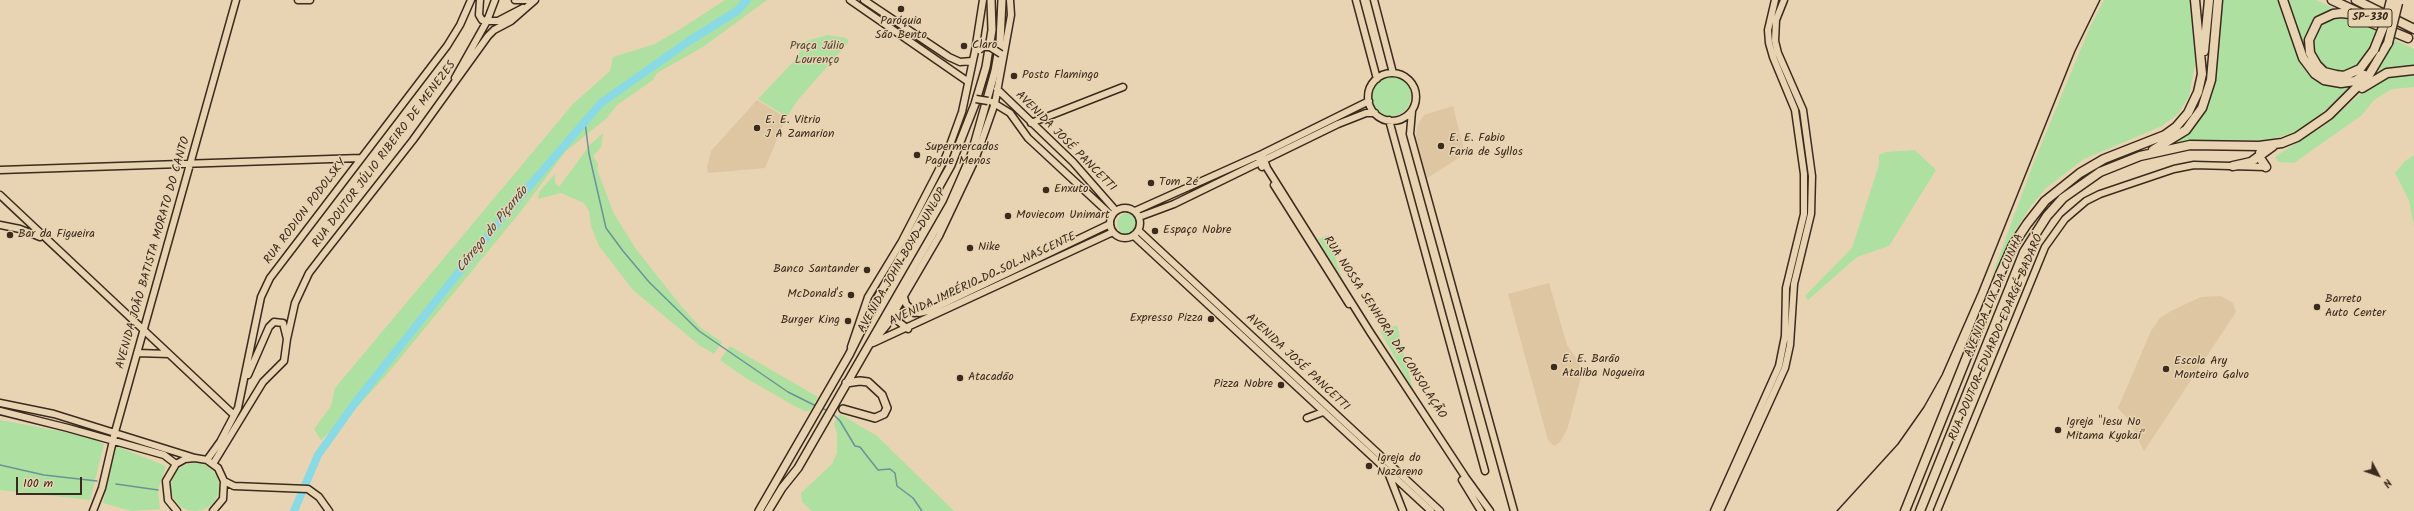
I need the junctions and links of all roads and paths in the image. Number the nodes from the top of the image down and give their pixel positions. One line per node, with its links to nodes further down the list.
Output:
1 (236, 0): 59 (street, AVENIDA JOÃO BATISTA MORATO DO CANTO)
2 (298, 0): 3 (street)
3 (310, 0)
4 (471, 0): 57 (street, RUA RODION PODOLSKY)
5 (480, 0): 31 (street)
6 (495, 0): 31 (street)
7 (515, 0): 28 (street)
8 (850, 0): 42 (street)
9 (864, 0): 36 (street)
10 (983, 0): 36 (street)
11 (991, 0): 86 (main road, AVENIDA JOHN BOYD DUNLOP)
12 (1002, 0): 83 (main road, AVENIDA JOHN BOYD DUNLOP)
13 (1010, 0): 30 (street)
14 (1014, 0): 30 (street)
15 (1356, 0): 41 (street)
16 (1374, 0): 39 (street)
17 (1775, 0): 75 (street)
18 (1784, 0): 74 (street)
19 (2195, 0): 40 (highway, AVENIDA LIX DA CUNHA)
20 (2209, 0): 40 (highway)
21 (2218, 0): 56 (highway)
22 (2283, 0): 35 (highway)
23 (2332, 0): 34 (highway, SP-330)
24 (2356, 0): 33 (highway, SP-330)
25 (2360, 0): 29 (highway)
26 (2370, 0): 29 (highway)
27 (2396, 1): 34 (highway, bridge); 35 (highway, bridge)
28 (531, 2): 31 (street); 45 (street, RUA DOUTOR JÚLIO RIBEIRO DE MENEZES)
29 (2377, 6): 32 (highway)
30 (1012, 15): 37 (street)
31 (487, 22): 45 (street)
32 (2414, 24)
33 (2414, 29)
34 (2411, 39)
35 (2383, 53): 48 (highway)
36 (972, 61): 37 (street, bridge); 42 (street, AVENIDA JOHN BOYD DUNLOP)
37 (1003, 63): 44 (street)
38 (2414, 70): 48 (highway)
39 (1393, 73): 41 (street); 49 (street)
40 (2202, 74): 122 (highway, AVENIDA LIX DA CUNHA)
41 (1377, 79): 46 (street)
42 (967, 84): 47 (street, AVENIDA JOSÉ PANCETTI, bridge); 86 (street, AVENIDA JOHN BOYD DUNLOP)
43 (1123, 87): 52 (street)
44 (997, 89): 47 (street); 52 (street, AVENIDA JOSÉ PANCETTI)
45 (449, 90): 81 (street, RUA DOUTOR JÚLIO RIBEIRO DE MENEZES)
46 (1369, 101): 50 (street); 55 (street)
47 (995, 103): 65 (street, AVENIDA JOSÉ PANCETTI); 73 (street)
48 (2339, 105): 53 (highway, AVENIDA LIX DA CUNHA)
49 (1412, 111): 51 (street); 119 (street)
50 (1375, 114): 51 (street); 58 (street)
51 (1389, 120): 101 (street)
52 (1031, 123): 65 (street, AVENIDA JOSÉ PANCETTI)
53 (2276, 144): 54 (highway); 56 (highway, AVENIDA LIX DA CUNHA)
54 (2260, 153): 60 (highway); 61 (highway)
55 (1260, 155): 58 (street, RUA NOSSA SENHORA DA CONSOLAÇÃO); 64 (street)
56 (2140, 156): 123 (highway, AVENIDA LIX DA CUNHA)
57 (361, 158): 59 (street); 87 (street, RUA RODION PODOLSKY)
58 (1262, 162): 66 (street); 117 (street, RUA NOSSA SENHORA DA CONSOLAÇÃO); 118 (street, RUA NOSSA SENHORA DA CONSOLAÇÃO)
59 (190, 164): 62 (street); 80 (street, AVENIDA JOÃO BATISTA MORATO DO CANTO)
60 (2233, 166): 61 (street, RUA DOUTOR EDUARDO EDARGÉ BADARÓ); 124 (street, RUA DOUTOR EDUARDO EDARGÉ BADARÓ)
61 (2266, 166)
62 (0, 170)
63 (0, 195): 72 (street)
64 (1135, 211): 65 (street); 66 (street)
65 (1114, 213): 67 (street)
66 (1139, 217): 69 (street)
67 (1110, 224): 70 (street); 76 (street, AVENIDA IMPÉRIO DO SOL NASCENTE)
68 (0, 225): 72 (street)
69 (1139, 231): 71 (street); 116 (street, AVENIDA JOSÉ PANCETTI)
70 (1112, 232): 71 (street); 79 (street, AVENIDA IMPÉRIO DO SOL NASCENTE)
71 (1134, 236): 92 (street, AVENIDA JOSÉ PANCETTI)
72 (45, 239): 80 (street)
73 (904, 297): 76 (street); 82 (street)
74 (1793, 304): 75 (street); 78 (street)
75 (1786, 306): 77 (street)
76 (916, 312): 79 (street, AVENIDA IMPÉRIO DO SOL NASCENTE)
77 (1785, 316): 78 (street); 120 (street)
78 (1793, 316): 121 (street)
79 (908, 329): 82 (street, AVENIDA IMPÉRIO DO SOL NASCENTE)
80 (144, 330): 84 (street, AVENIDA JOÃO BATISTA MORATO DO CANTO); 85 (street)
81 (287, 339): 87 (street); 100 (street, RUA DOUTOR JÚLIO RIBEIRO DE MENEZES)
82 (871, 344): 83 (street, AVENIDA IMPÉRIO DO SOL NASCENTE)
83 (864, 351): 88 (main road, AVENIDA JOHN BOYD DUNLOP)
84 (137, 353): 85 (street); 95 (street, AVENIDA JOÃO BATISTA MORATO DO CANTO)
85 (169, 354): 93 (street)
86 (849, 355): 112 (main road, AVENIDA JOHN BOYD DUNLOP)
87 (244, 381): 93 (street, RUA RODION PODOLSKY)
88 (846, 383): 90 (main road); 113 (main road, AVENIDA JOHN BOYD DUNLOP)
89 (0, 403): 95 (street)
90 (843, 409)
91 (0, 411): 96 (street)
92 (1323, 412): 94 (street); 102 (street, AVENIDA JOSÉ PANCETTI)
93 (234, 415): 98 (street, RUA RODION PODOLSKY)
94 (1307, 418)
95 (115, 432): 96 (street, AVENIDA JOÃO BATISTA MORATO DO CANTO); 97 (street)
96 (113, 440): 99 (street); 107 (street, AVENIDA JOÃO BATISTA MORATO DO CANTO)
97 (195, 458): 98 (street); 99 (street)
98 (207, 460): 100 (street)
99 (176, 464): 108 (street)
100 (213, 464): 103 (street)
101 (1484, 470)
102 (1389, 473): 114 (street); 115 (street, AVENIDA JOSÉ PANCETTI)
103 (224, 481): 104 (street); 106 (street)
104 (299, 489): 105 (street); 106 (street)
105 (308, 491): 110 (street); 111 (street)
106 (223, 499): 109 (street)
107 (93, 511)
108 (177, 511)
109 (213, 511)
110 (326, 511)
111 (329, 511)
112 (759, 511)
113 (768, 511)
114 (1403, 511)
115 (1431, 511)
116 (1440, 511)
117 (1482, 511)
118 (1490, 511)
119 (1514, 511)
120 (1714, 511)
121 (1720, 511)
122 (1904, 511)
123 (1920, 511)
124 (1937, 511)

